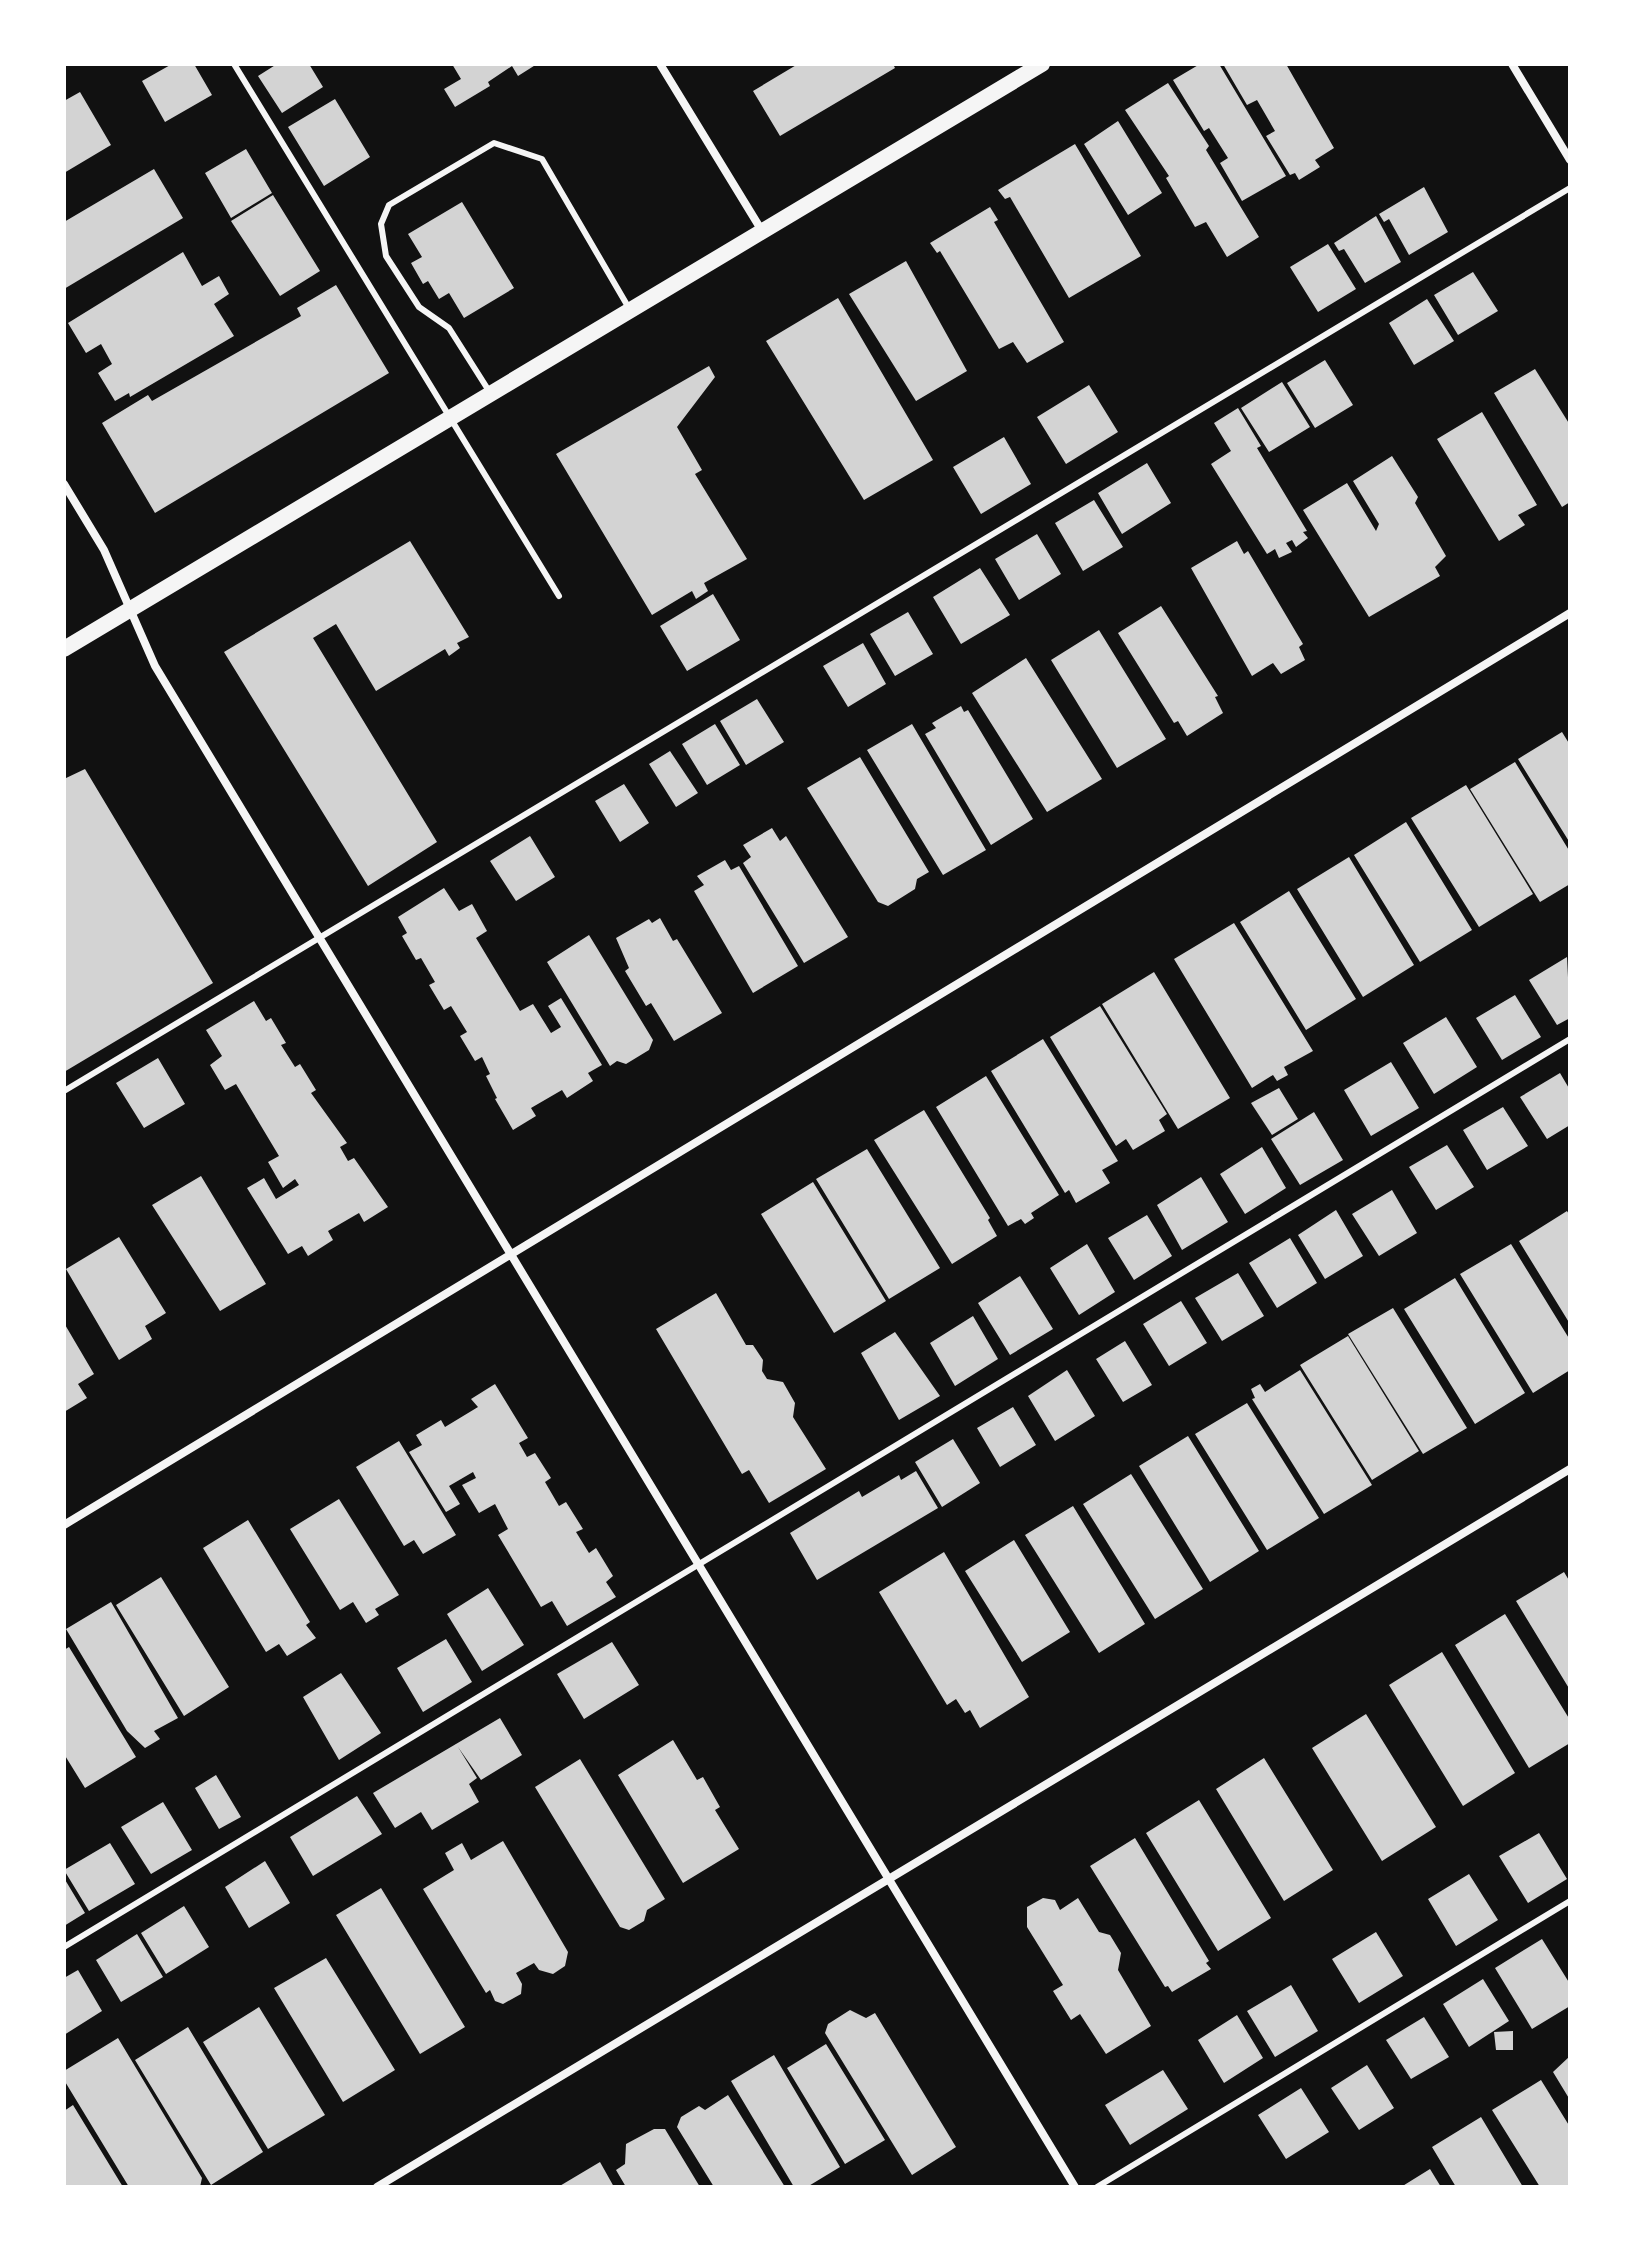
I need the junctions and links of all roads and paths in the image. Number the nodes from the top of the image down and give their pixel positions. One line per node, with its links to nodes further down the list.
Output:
1 (234, 64): 10 (lane)
2 (660, 64): 7 (street)
3 (1042, 64): 7 (main road)
4 (1512, 64): 5 (street)
5 (1570, 160)
6 (1570, 188): 16 (lane)
7 (762, 232): 8 (main road)
8 (630, 311): 9 (main road); 9 (lane)
9 (490, 394): 10 (main road)
10 (450, 418): 12 (lane); 13 (main road)
11 (64, 484): 13 (street)
12 (559, 596)
13 (130, 609): 15 (main road); 16 (street)
14 (1570, 613): 19 (street)
15 (64, 649)
16 (320, 938): 18 (lane); 19 (street)
17 (1570, 1039): 22 (lane)
18 (64, 1091)
19 (511, 1254): 21 (street); 22 (street)
20 (1570, 1469): 23 (street)
21 (64, 1525)
22 (699, 1566): 23 (street); 25 (lane)
23 (888, 1879): 26 (street); 27 (street)
24 (1570, 1901): 28 (lane)
25 (64, 1947)
26 (377, 2187)
27 (1075, 2187)
28 (1097, 2187)

